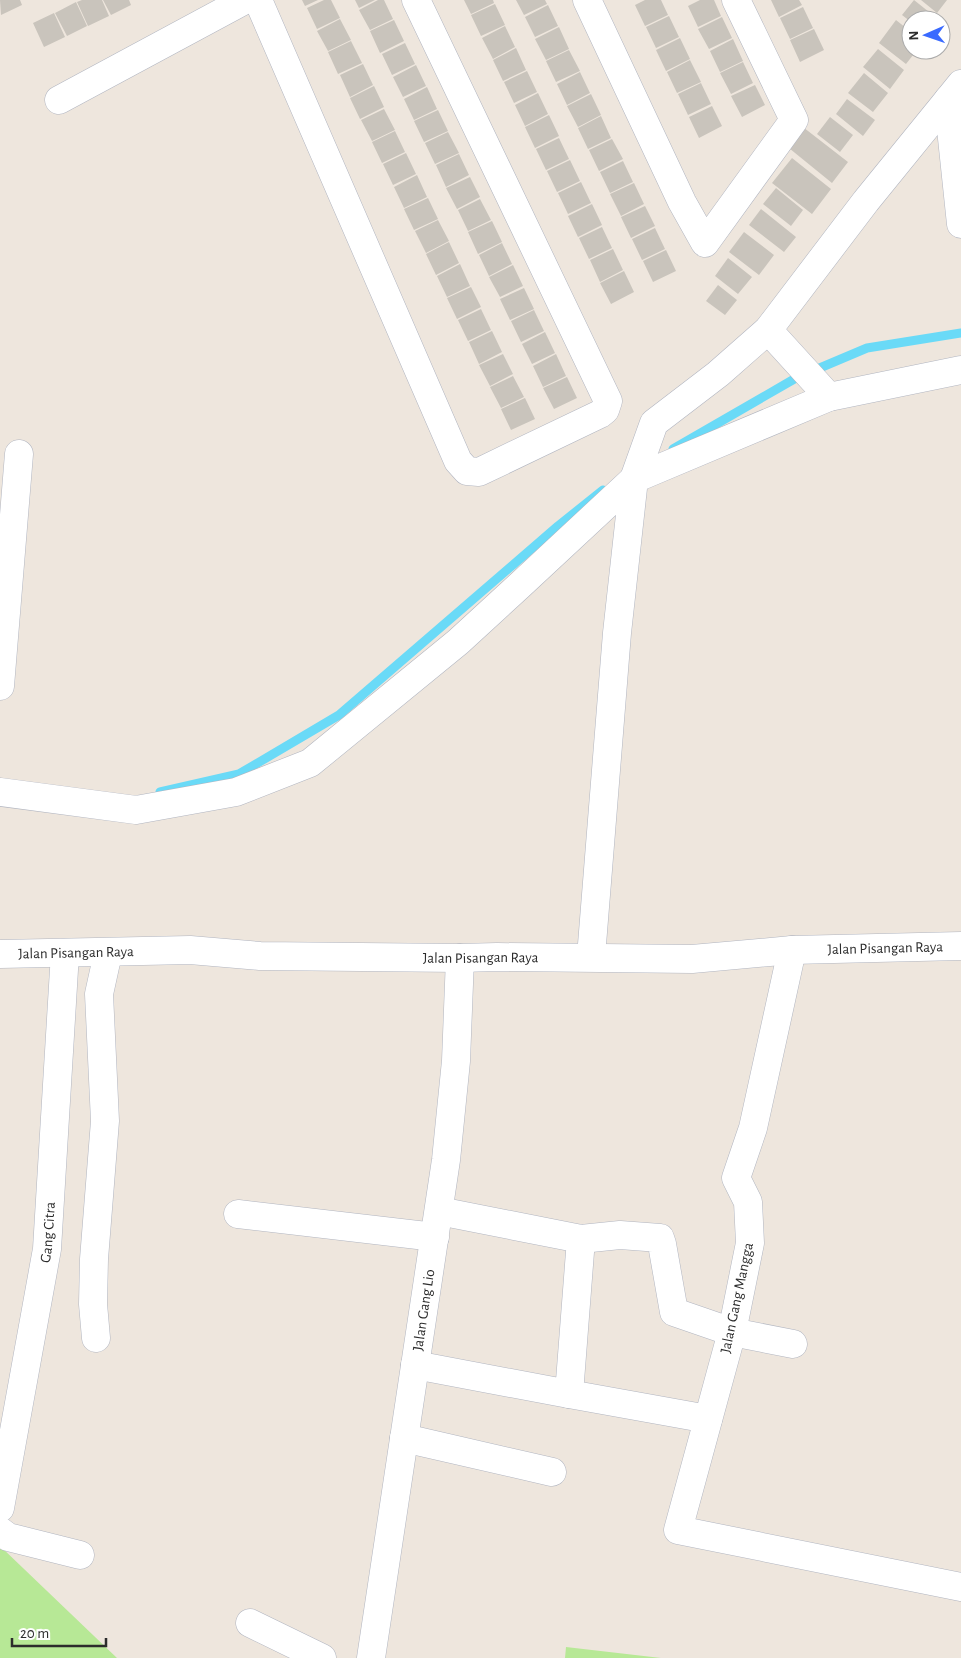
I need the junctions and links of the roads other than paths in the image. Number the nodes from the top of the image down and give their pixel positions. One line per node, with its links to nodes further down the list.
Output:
1 (245, 0): 7 (street)
2 (258, 0): 3 (street)
3 (416, 0)
4 (587, 0): 5 (street)
5 (736, 0)
6 (955, 92): 8 (street); 9 (street)
7 (59, 100)
8 (961, 224)
9 (768, 330): 11 (street); 13 (street)
10 (961, 370): 11 (street)
11 (829, 397): 13 (street)
12 (19, 454): 14 (street)
13 (634, 479): 15 (street); 21 (street)
14 (0, 686)
15 (0, 792)
16 (961, 946): 17 (street, Jalan Pisangan Raya)
17 (792, 950): 21 (street, Jalan Pisangan Raya); 26 (street, Jalan Gang Mangga)
18 (108, 952): 19 (street, Jalan Pisangan Raya); 22 (street, Jalan Pisangan Raya); 27 (street)
19 (65, 953): 20 (street, Jalan Pisangan Raya); 34 (street, Gang Citra)
20 (0, 954)
21 (591, 957): 22 (street, Jalan Pisangan Raya)
22 (460, 958): 24 (street, Jalan Gang Lio)
23 (238, 1214): 24 (street)
24 (437, 1224): 25 (street); 29 (street, Jalan Gang Lio)
25 (581, 1239): 26 (street); 30 (street)
26 (732, 1332): 28 (street); 31 (street, Jalan Gang Mangga)
27 (96, 1338)
28 (793, 1344)
29 (415, 1365): 30 (street); 32 (street, Jalan Gang Lio)
30 (569, 1394): 31 (street)
31 (708, 1419): 37 (street, Jalan Gang Mangga)
32 (404, 1438): 33 (street); 40 (street, Jalan Gang Lio)
33 (552, 1472)
34 (0, 1508)
35 (0, 1531): 36 (street)
36 (80, 1555)
37 (961, 1587)
38 (250, 1623): 39 (street)
39 (322, 1658)
40 (371, 1658)

